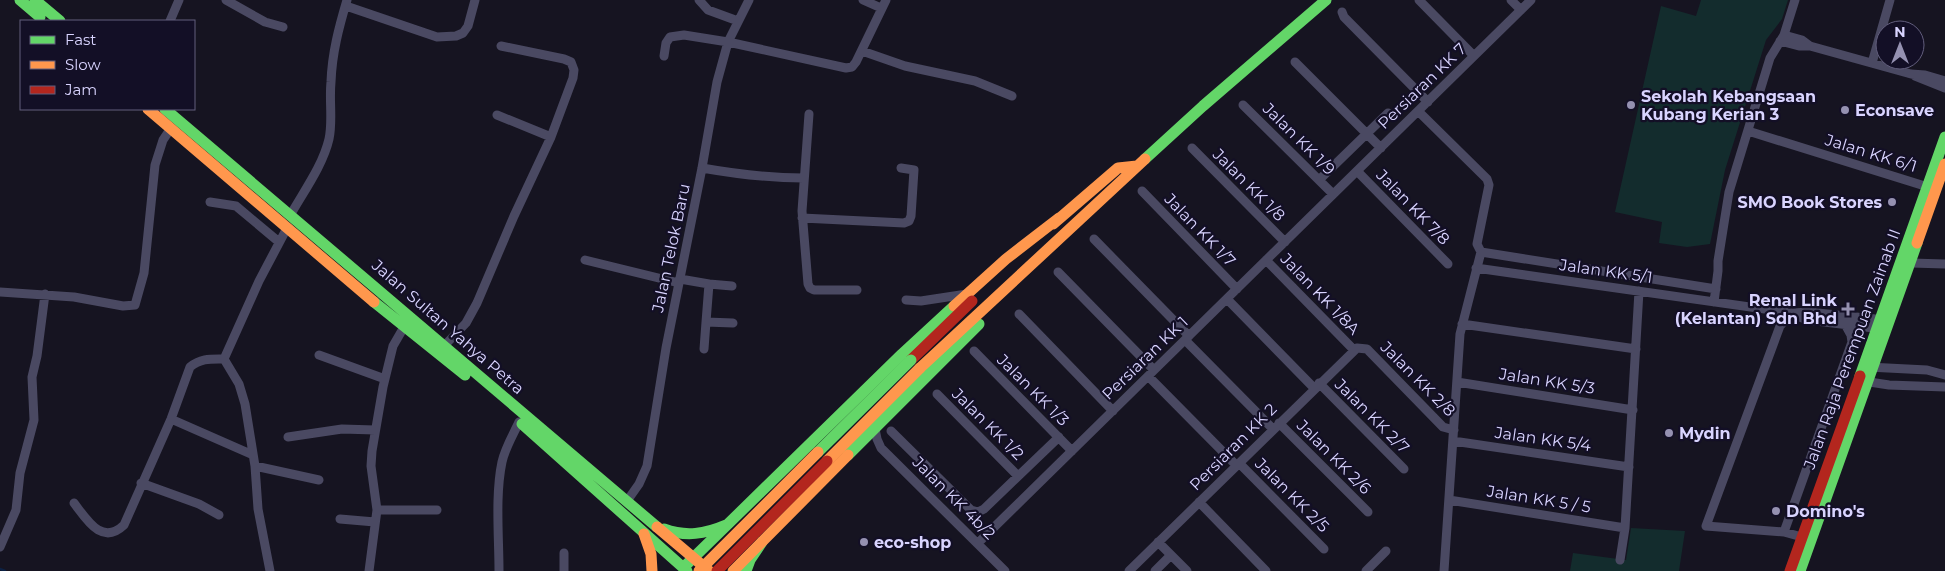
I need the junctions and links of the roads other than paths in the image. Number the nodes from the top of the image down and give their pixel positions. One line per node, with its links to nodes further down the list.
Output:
1 (20, 0): 19 (main road)
2 (179, 0): 21 (street)
3 (226, 0): 23 (street)
4 (475, 0): 15 (street)
5 (699, 0): 22 (street)
6 (749, 0): 22 (street, Jalan Telok Baru)
7 (863, 0): 16 (street)
8 (1326, 0): 52 (main road)
9 (1419, 0): 29 (street)
10 (1511, 0): 17 (street)
11 (1532, 0): 17 (street, Persiaran KK 7)
12 (1795, 0): 24 (street)
13 (1890, 0): 31 (street)
14 (40, 2): 20 (main road)
15 (346, 3): 62 (street)
16 (883, 4): 27 (street)
17 (1521, 10): 29 (street, Persiaran KK 7)
18 (1342, 12): 36 (street)
19 (44, 20)
20 (59, 20)
21 (170, 20)
22 (738, 21): 25 (street, Jalan Telok Baru)
23 (283, 27)
24 (1782, 38): 31 (street); 45 (street)
25 (728, 42): 27 (street); 28 (street); 53 (street, Jalan Telok Baru)
26 (501, 46): 47 (street)
27 (862, 51): 35 (street)
28 (664, 56)
29 (1474, 56): 36 (street, Persiaran KK 7)
30 (1294, 62): 46 (street)
31 (1872, 63): 32 (street)
32 (1911, 74): 33 (street); 34 (street)
33 (1945, 81)
34 (1945, 88)
35 (1012, 96)
36 (1428, 102): 40 (street, Persiaran KK 7)
37 (1243, 105): 57 (street, Jalan KK 1/9)
38 (149, 110): 44 (main road, Jalan Sultan Yahya Petra)
39 (166, 110): 62 (main road, Jalan Sultan Yahya Petra)
40 (1418, 112): 50 (street, Persiaran KK 7); 70 (street)
41 (1388, 113): 46 (street)
42 (497, 114): 47 (street)
43 (809, 114): 56 (street)
44 (171, 128): 65 (main road, Jalan Sultan Yahya Petra); 88 (street)
45 (1748, 131): 58 (street, Jalan KK 6/1); 82 (street)
46 (1367, 134): 50 (street); 57 (street)
47 (551, 137): 104 (street)
48 (1945, 137): 58 (main road, Jalan Raja Perempuan Zainab II)
49 (1192, 148): 69 (street, Jalan KK 1/8)
50 (1381, 148): 55 (street, Persiaran KK 7)
51 (1945, 164): 73 (main road, Jalan Raja Perempuan Zainab II)
52 (1138, 166): 64 (main road); 66 (main road)
53 (702, 168): 56 (street); 79 (street, Jalan Telok Baru)
54 (901, 168): 63 (street)
55 (1357, 171): 60 (street, Persiaran KK 7); 74 (street, Jalan KK 7/8)
56 (803, 178): 63 (street)
57 (1319, 180): 60 (street, Jalan KK 1/9)
58 (1928, 187): 101 (main road, Jalan Raja Perempuan Zainab II)
59 (1142, 191): 83 (street, Jalan KK 1/7)
60 (1333, 194): 69 (street, Persiaran KK 1)
61 (210, 202): 68 (street)
62 (291, 214): 93 (main road, Jalan Sultan Yahya Petra)
63 (802, 218): 84 (street)
64 (1059, 218): 87 (main road); 177 (main road, bridge)
65 (287, 228): 68 (street); 96 (main road, Jalan Sultan Yahya Petra)
66 (1070, 228): 125 (main road); 179 (main road, bridge)
67 (1094, 239): 103 (street, Jalan KK 2/6)
68 (279, 242): 110 (street)
69 (1284, 242): 72 (street, Persiaran KK 1)
70 (1481, 252): 76 (street); 78 (street)
71 (585, 260): 79 (street)
72 (1266, 260): 83 (street, Persiaran KK 1); 105 (street, Jalan KK 1/8A)
73 (1911, 263): 75 (street); 101 (main road, Jalan Raja Perempuan Zainab II)
74 (1448, 264)
75 (1945, 264)
76 (1476, 268): 85 (street, Jalan KK 5/1); 99 (street)
77 (1058, 272): 112 (street, Jalan KK 2/5)
78 (1662, 280): 82 (street); 89 (street)
79 (680, 281): 80 (street); 144 (street, Jalan Telok Baru)
80 (709, 284): 81 (street); 97 (street)
81 (732, 286)
82 (1713, 288): 92 (street)
83 (1237, 289): 90 (street, Persiaran KK 1)
84 (857, 290)
85 (1639, 291): 89 (street, Jalan KK 5/1); 107 (street)
86 (0, 292): 88 (street)
87 (969, 293): 91 (street); 154 (main road)
88 (45, 294): 163 (street)
89 (1660, 294): 92 (street, Jalan KK 5/1)
90 (1227, 299): 103 (street, Persiaran KK 1); 117 (street, Jalan KK 2/7)
91 (906, 300)
92 (1711, 302): 94 (street, Jalan KK 5/1)
93 (396, 303): 96 (main road); 104 (main road, Jalan Sultan Yahya Petra)
94 (1791, 313): 100 (street, Jalan KK 5/1); 101 (street, Jalan KK 5/1); 157 (street)
95 (1019, 314): 121 (street)
96 (393, 318): 102 (main road, Jalan Sultan Yahya Petra)
97 (706, 322): 98 (street); 106 (street)
98 (733, 323)
99 (1462, 324): 107 (street); 115 (street)
100 (1845, 324): 101 (street, Jalan KK 5/1); 157 (street)
101 (1883, 325): 111 (main road, Jalan Raja Perempuan Zainab II)
102 (404, 327): 114 (street); 123 (main road, Jalan Sultan Yahya Petra)
103 (1187, 338): 112 (street, Persiaran KK 1); 124 (street, Jalan KK 2/6)
104 (445, 345): 144 (main road, Jalan Sultan Yahya Petra)
105 (1357, 348): 117 (street, Persiaran KK 2); 127 (street, Jalan KK 2/8)
106 (704, 349)
107 (1636, 349): 120 (street)
108 (974, 351): 130 (street, Jalan KK 1/3)
109 (320, 355): 114 (street)
110 (224, 359): 122 (street); 135 (street)
111 (1868, 367): 113 (street); 116 (main road, Jalan Raja Perempuan Zainab II)
112 (1151, 373): 121 (street, Persiaran KK 1); 136 (street, Jalan KK 2/5)
113 (1945, 375)
114 (385, 380): 126 (street)
115 (1457, 382): 120 (street, Jalan KK 5/3); 127 (street)
116 (1863, 382): 118 (street); 158 (main road, Jalan Raja Perempuan Zainab II); 190 (main road, Jalan Raja Perempuan Zainab II)
117 (1317, 386): 124 (street, Persiaran KK 2); 139 (street, Jalan KK 2/7)
118 (1945, 387)
119 (937, 394): 140 (street, Jalan KK 1/2)
120 (1633, 410): 138 (street)
121 (1113, 411): 134 (street, Persiaran KK 1)
122 (171, 419): 135 (street); 142 (street)
123 (519, 422): 156 (main road, Jalan Sultan Yahya Petra); 175 (street)
124 (1276, 426): 136 (street, Persiaran KK 2); 149 (street, Jalan KK 2/6)
125 (876, 429): 132 (main road); 133 (street)
126 (375, 430): 129 (street); 147 (street)
127 (1454, 430): 131 (street)
128 (891, 431): 140 (street)
129 (288, 437)
130 (1059, 438): 134 (street, Jalan KK 1/3); 140 (street)
131 (1453, 441): 138 (street, Jalan KK 5/4); 143 (street)
132 (859, 446): 133 (street); 160 (main road)
133 (881, 448): 162 (street, Jalan KK 4b/2)
134 (1072, 451): 162 (street, Persiaran KK 1)
135 (253, 455): 137 (street)
136 (1237, 464): 145 (street, Persiaran KK 2); 164 (street, Jalan KK 2/5)
137 (255, 466): 141 (street); 173 (street)
138 (1629, 467): 155 (street)
139 (1404, 469)
140 (1018, 476)
141 (319, 480)
142 (142, 483): 146 (street); 150 (street)
143 (1449, 500): 155 (street, Jalan KK 5 / 5); 188 (street)
144 (627, 501): 153 (main road, Jalan Sultan Yahya Petra)
145 (1199, 502): 161 (street, Persiaran KK 2); 186 (street)
146 (74, 503)
147 (377, 510): 148 (street); 152 (street)
148 (437, 510)
149 (1368, 512)
150 (219, 515)
151 (340, 519): 152 (street)
152 (375, 522): 174 (street)
153 (654, 524): 154 (main road); 168 (main road, Jalan Sultan Yahya Petra)
154 (726, 525): 159 (main road)
155 (1625, 528): 170 (street)
156 (644, 532): 171 (main road); 172 (main road, Jalan Sultan Yahya Petra)
157 (1784, 532): 158 (street)
158 (1802, 537): 189 (main road, Jalan Raja Perempuan Zainab II)
159 (712, 539): 168 (main road); 169 (main road)
160 (762, 542): 169 (main road); 181 (main road)
161 (1158, 542): 167 (street); 183 (street, Persiaran KK 2)
162 (978, 543): 182 (street, Jalan KK 4b/2)
163 (0, 547)
164 (1324, 549)
165 (1386, 551): 187 (street)
166 (564, 553): 176 (street)
167 (1171, 555): 184 (street); 185 (street)
168 (694, 557): 172 (main road); 178 (main road, Jalan Sultan Yahya Petra)
169 (746, 558): 180 (main road)
170 (1620, 560)
171 (649, 570)
172 (684, 570)
173 (270, 571)
174 (369, 571)
175 (499, 571)
176 (564, 571)
177 (699, 571)
178 (709, 571)
179 (717, 571)
180 (733, 571)
181 (746, 571)
182 (1005, 571)
183 (1129, 571)
184 (1155, 571)
185 (1187, 571)
186 (1266, 571)
187 (1366, 571)
188 (1444, 571)
189 (1790, 571)
190 (1800, 571)

